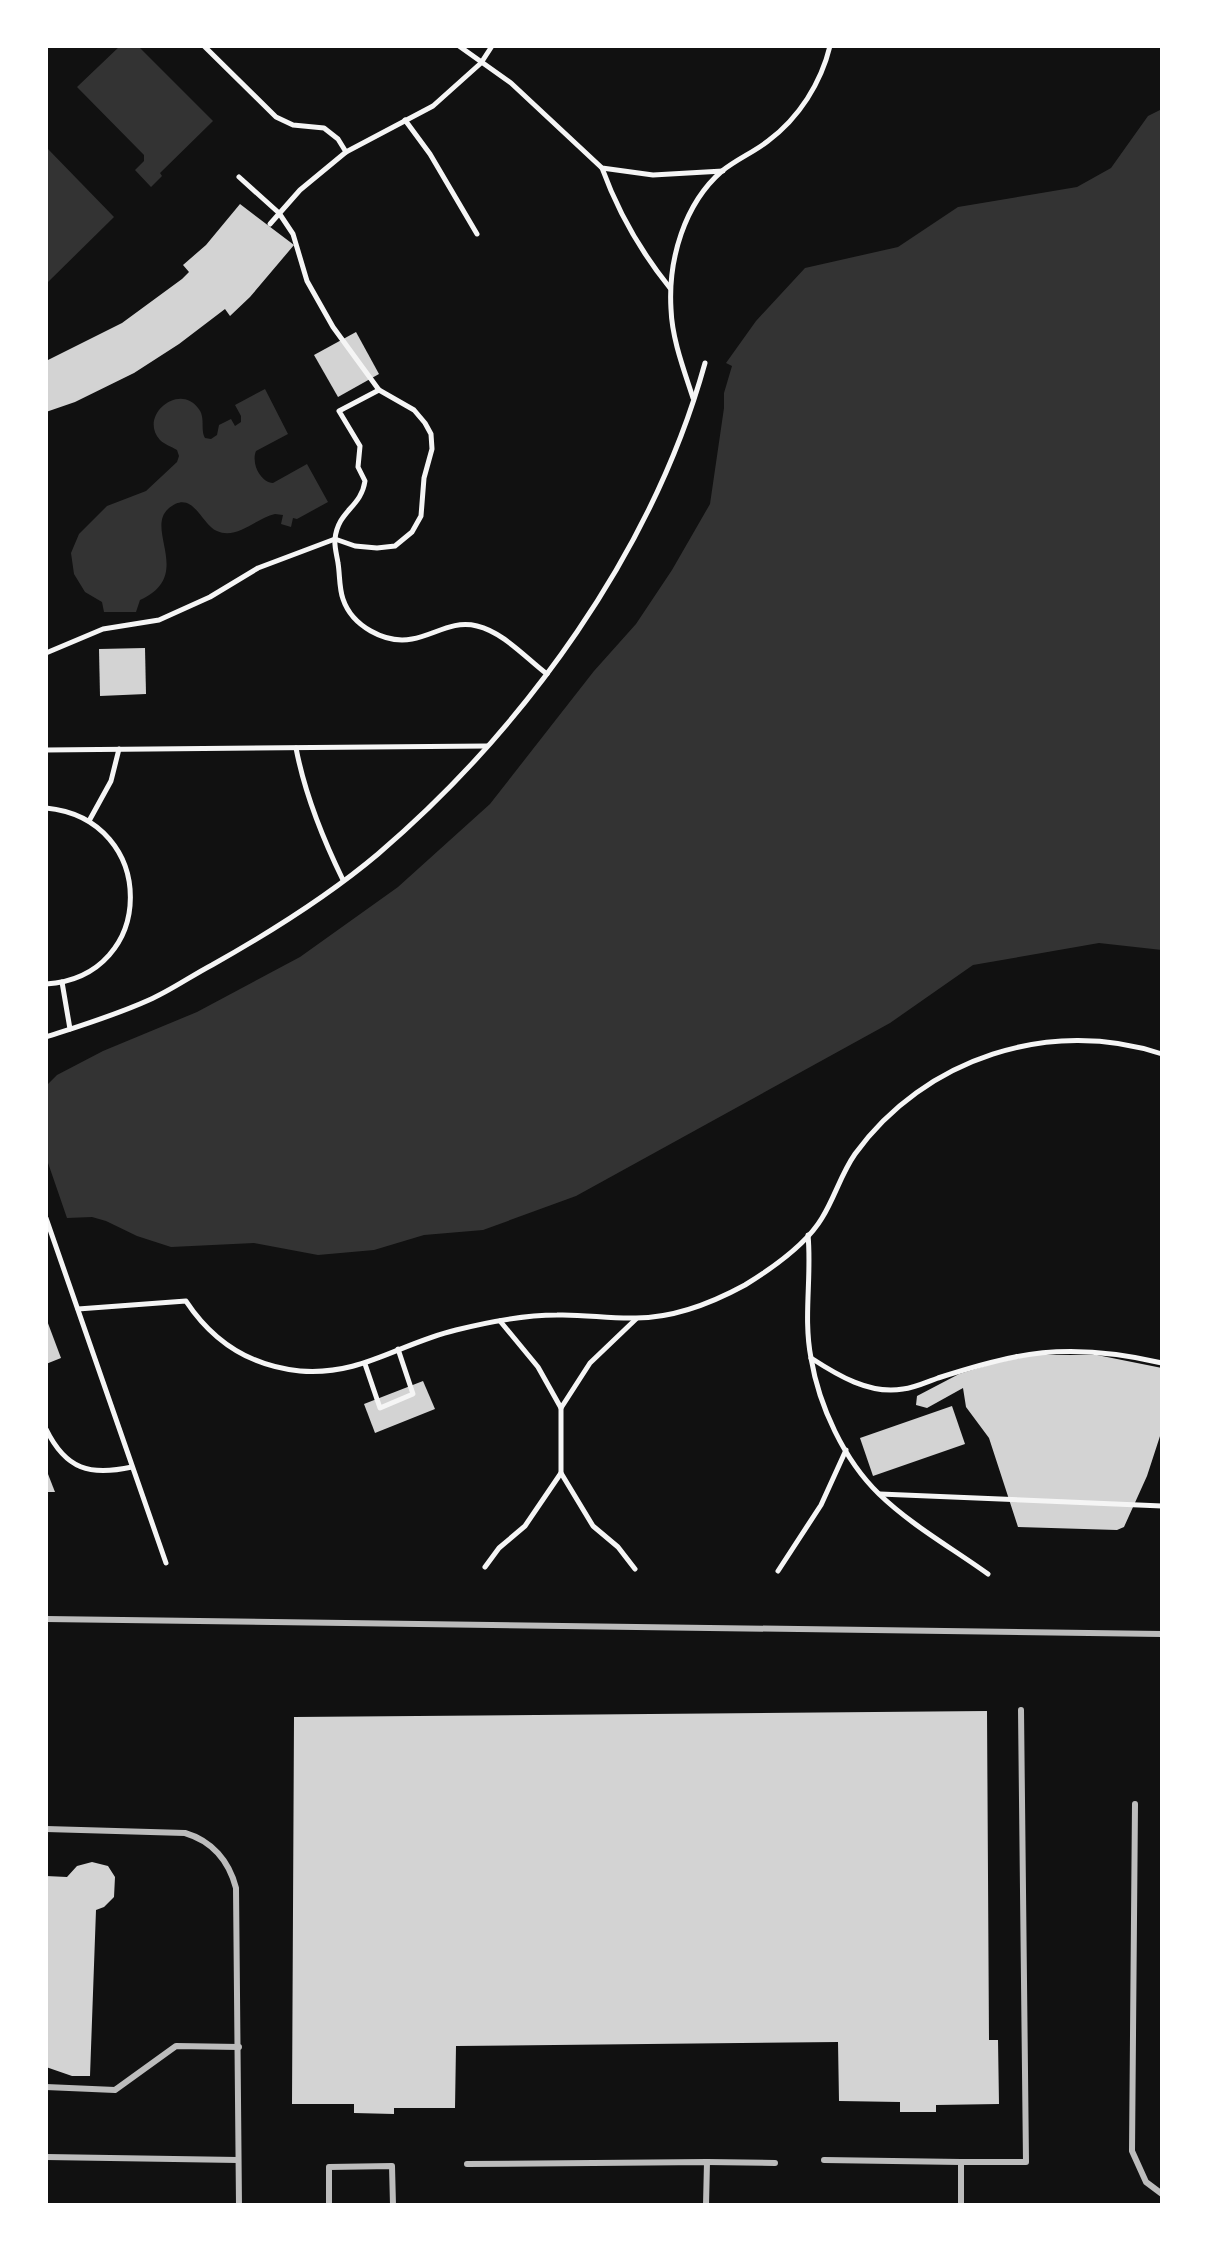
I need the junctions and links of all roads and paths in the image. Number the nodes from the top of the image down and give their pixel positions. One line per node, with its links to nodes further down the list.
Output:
1 (204, 46): 7 (path)
2 (459, 46): 5 (path)
3 (492, 46): 5 (path)
4 (830, 46): 9 (path)
5 (481, 63): 6 (path); 8 (path)
6 (405, 120): 7 (path); 13 (path)
7 (346, 152): 11 (path)
8 (602, 168): 9 (path); 14 (path)
9 (723, 171): 14 (path)
10 (239, 177): 11 (path)
11 (279, 213): 12 (path); 16 (path)
12 (270, 224)
13 (477, 234)
14 (671, 289): 17 (path)
15 (705, 363): 17 (path)
16 (379, 390): 18 (path); 18 (path)
17 (694, 400): 20 (path)
18 (335, 539): 19 (path); 20 (path)
19 (46, 653)
20 (547, 674): 21 (path)
21 (487, 746): 22 (path); 27 (path)
22 (296, 748): 23 (path); 27 (path)
23 (119, 749): 24 (path); 26 (path)
24 (46, 750)
25 (46, 808): 26 (path)
26 (89, 821): 28 (path)
27 (343, 880): 30 (path)
28 (62, 982): 29 (path); 30 (path)
29 (46, 984)
30 (70, 1029): 31 (path)
31 (46, 1037)
32 (1162, 1054): 34 (path)
33 (46, 1218): 35 (path)
34 (808, 1235): 36 (path); 39 (path)
35 (78, 1309): 41 (path); 45 (path)
36 (637, 1318): 37 (path); 42 (path)
37 (500, 1321): 38 (path); 42 (path)
38 (398, 1349): 41 (path); 41 (path)
39 (810, 1358): 40 (path); 44 (path)
40 (1162, 1363)
41 (365, 1364)
42 (561, 1408): 46 (path)
43 (46, 1429): 45 (path)
44 (846, 1450): 47 (path); 52 (path)
45 (132, 1467): 49 (path)
46 (561, 1473): 50 (path); 51 (path)
47 (879, 1493): 48 (path); 53 (path)
48 (1162, 1506)
49 (166, 1563)
50 (485, 1567)
51 (635, 1569)
52 (778, 1571)
53 (988, 1574)
54 (46, 1619): 55 (lane)
55 (1162, 1634)
56 (1021, 1710): 65 (lane)
57 (1135, 1804): 68 (lane)
58 (46, 1829): 59 (lane)
59 (239, 2047): 60 (lane); 62 (lane)
60 (46, 2087)
61 (46, 2157): 62 (lane)
62 (238, 2160): 69 (lane)
63 (824, 2160): 65 (lane)
64 (707, 2162): 66 (lane); 67 (lane); 72 (lane)
65 (961, 2162): 73 (lane)
66 (775, 2163)
67 (467, 2164)
68 (1162, 2194)
69 (239, 2205)
70 (329, 2205): 71 (lane)
71 (393, 2205)
72 (706, 2205)
73 (961, 2205)

